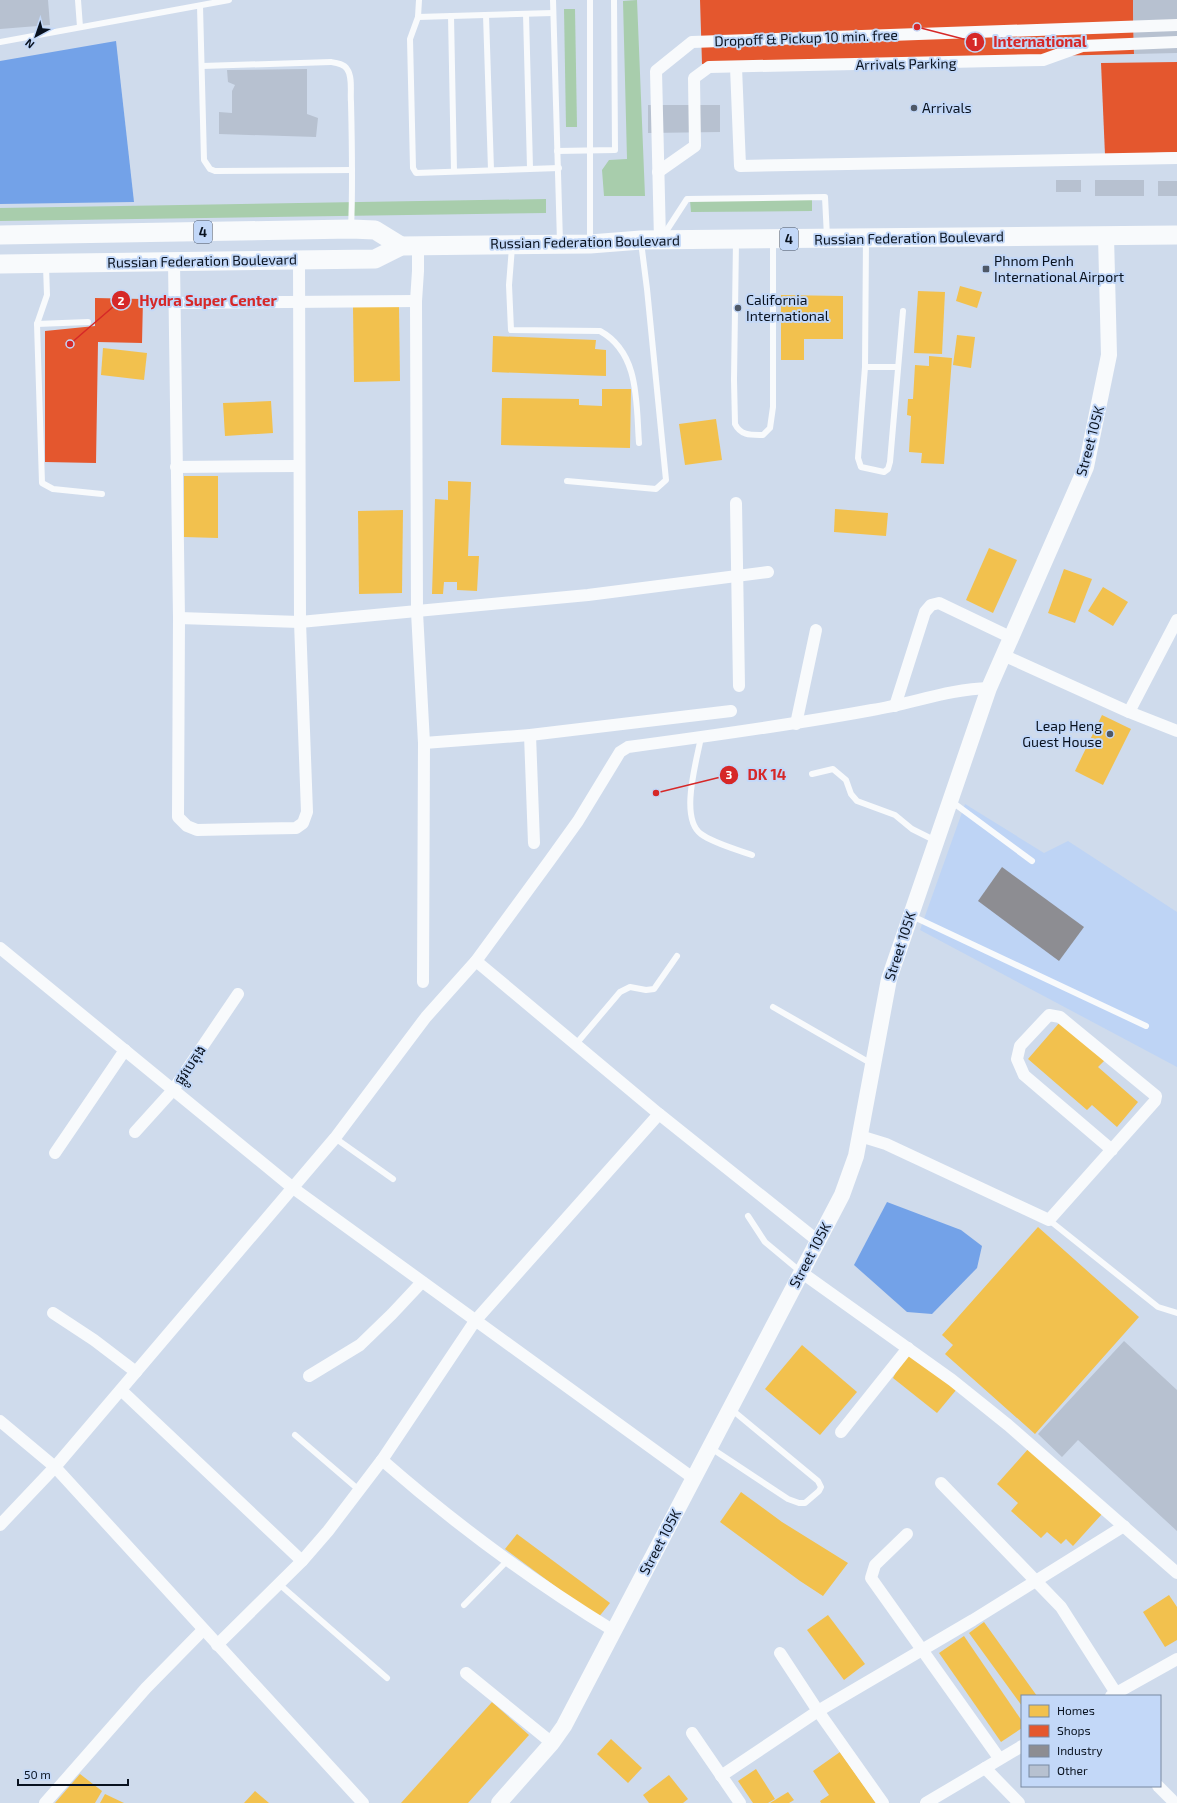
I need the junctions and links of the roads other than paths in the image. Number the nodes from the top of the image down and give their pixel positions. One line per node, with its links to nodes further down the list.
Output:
1 (78, 0): 14 (lane)
2 (229, 0): 7 (lane)
3 (419, 0): 12 (lane)
4 (553, 0): 8 (lane)
5 (590, 0): 19 (lane)
6 (614, 0): 19 (lane)
7 (200, 6): 14 (lane); 17 (lane)
8 (553, 13): 9 (lane); 20 (lane)
9 (526, 14): 10 (lane); 22 (lane)
10 (486, 15): 11 (lane); 25 (lane)
11 (451, 16): 12 (lane); 26 (lane)
12 (418, 17): 26 (lane)
13 (1177, 25): 27 (street, Dropoff & Pickup 10 min. free)
14 (80, 28): 15 (lane)
15 (0, 42)
16 (1177, 42): 18 (street, Arrivals Parking)
17 (202, 66): 24 (lane); 24 (lane)
18 (736, 67): 21 (street); 27 (street, Arrivals Parking)
19 (590, 150): 20 (lane); 40 (lane)
20 (557, 151): 23 (lane)
21 (1177, 158)
22 (530, 168): 23 (lane); 25 (lane)
23 (559, 168): 39 (lane)
24 (352, 170): 28 (lane)
25 (491, 170): 26 (lane)
26 (454, 171)
27 (658, 172): 36 (street)
28 (350, 229): 29 (highway, Russian Federation Boulevard / 4); 41 (highway, Russian Federation Boulevard / 4)
29 (0, 235)
30 (1177, 235): 31 (highway, Russian Federation Boulevard / 4)
31 (1106, 236): 32 (highway, Russian Federation Boulevard / 4); 67 (main road, Street 105K)
32 (866, 238): 34 (highway, Russian Federation Boulevard / 4); 52 (lane)
33 (773, 239): 34 (highway, Russian Federation Boulevard / 4); 37 (highway, Russian Federation Boulevard / 4); 37 (lane)
34 (827, 239): 36 (lane)
35 (641, 240): 36 (highway, Russian Federation Boulevard / 4); 40 (highway, Russian Federation Boulevard / 4); 57 (lane)
36 (660, 240): 37 (highway, Russian Federation Boulevard / 4)
37 (736, 240)
38 (512, 244): 39 (highway, Russian Federation Boulevard / 4); 41 (highway, Russian Federation Boulevard / 4); 54 (lane)
39 (560, 244): 40 (highway, Russian Federation Boulevard / 4)
40 (590, 244)
41 (409, 246): 42 (highway, Russian Federation Boulevard / 4); 46 (street)
42 (299, 260): 43 (highway, Russian Federation Boulevard / 4); 48 (street)
43 (174, 262): 45 (highway, Russian Federation Boulevard / 4); 47 (street)
44 (0, 264): 45 (highway, Russian Federation Boulevard / 4)
45 (46, 264): 51 (lane)
46 (416, 301): 48 (street); 62 (street)
47 (173, 303): 48 (street); 56 (street)
48 (298, 303): 55 (street)
49 (903, 311): 53 (lane)
50 (88, 322): 51 (lane)
51 (37, 324): 58 (lane)
52 (865, 367): 53 (lane); 53 (lane)
53 (897, 367)
54 (639, 443)
55 (299, 466): 56 (street); 65 (street)
56 (176, 467): 63 (street)
57 (567, 481)
58 (102, 494)
59 (736, 504): 61 (street)
60 (768, 572): 61 (street)
61 (737, 576): 62 (street); 69 (street)
62 (417, 612): 65 (street); 78 (street)
63 (179, 618): 65 (street); 65 (street)
64 (1177, 620): 73 (street)
65 (300, 622)
66 (816, 630): 74 (street)
67 (1010, 637): 68 (main road, Street 105K); 71 (street)
68 (1003, 655): 70 (main road, Street 105K); 73 (street)
69 (739, 686)
70 (988, 688): 71 (street); 80 (main road, Street 105K)
71 (895, 706): 74 (street)
72 (731, 711): 76 (street)
73 (1129, 712): 75 (street)
74 (796, 724): 77 (street)
75 (1177, 732)
76 (530, 735): 78 (street); 82 (street)
77 (701, 737): 83 (lane); 88 (street)
78 (424, 743): 89 (street)
79 (812, 774): 81 (lane)
80 (950, 800): 81 (main road, Street 105K); 84 (lane)
81 (936, 841): 85 (main road, Street 105K)
82 (534, 843)
83 (752, 854)
84 (1032, 861)
85 (910, 915): 92 (lane); 95 (main road, Street 105K)
86 (0, 948): 94 (street)
87 (677, 956): 93 (lane)
88 (476, 961): 93 (street); 100 (street)
89 (423, 982)
90 (238, 994): 96 (street, ផ្លូវបេតុង)
91 (773, 1007): 95 (lane)
92 (1146, 1026)
93 (576, 1044): 97 (street)
94 (125, 1050): 96 (street); 102 (street)
95 (872, 1064): 99 (main road, Street 105K)
96 (173, 1090): 98 (street, ផ្លូវបេតុង); 104 (street)
97 (659, 1114): 107 (street); 112 (street)
98 (135, 1132)
99 (860, 1136): 106 (street); 107 (main road, Street 105K)
100 (335, 1138): 103 (lane); 104 (street)
101 (1112, 1150): 101 (street); 106 (street)
102 (55, 1153)
103 (392, 1179)
104 (293, 1188): 109 (street); 114 (street)
105 (748, 1216): 108 (lane)
106 (1049, 1220): 110 (lane)
107 (818, 1240): 108 (main road, Street 105K)
108 (801, 1272): 113 (street); 117 (main road, Street 105K)
109 (422, 1282): 112 (street); 115 (street)
110 (1177, 1312)
111 (53, 1313): 114 (street)
112 (476, 1321): 122 (street); 124 (street)
113 (908, 1348): 119 (street); 128 (street)
114 (136, 1372): 116 (street)
115 (309, 1376)
116 (121, 1390): 123 (street); 130 (street)
117 (730, 1408): 121 (main road, Street 105K); 121 (lane)
118 (0, 1421): 123 (street)
119 (840, 1432)
120 (295, 1435): 126 (lane)
121 (709, 1447): 124 (main road, Street 105K)
122 (382, 1460): 126 (street); 131 (street)
123 (55, 1467): 127 (street); 136 (street)
124 (693, 1478): 137 (main road, Street 105K)
125 (942, 1483): 133 (street)
126 (359, 1490): 130 (street)
127 (0, 1525)
128 (1124, 1526): 132 (street); 133 (street)
129 (907, 1534): 139 (street)
130 (302, 1561): 134 (street)
131 (507, 1561): 135 (lane); 137 (street)
132 (1177, 1573)
133 (1037, 1581): 139 (street); 144 (street)
134 (279, 1584): 138 (street); 143 (lane)
135 (464, 1605)
136 (203, 1630): 138 (street); 153 (street)
137 (614, 1631): 147 (main road, Street 105K)
138 (217, 1645): 154 (street)
139 (922, 1650): 145 (street); 149 (street)
140 (780, 1653): 145 (street)
141 (1177, 1659): 144 (street)
142 (466, 1673): 147 (street)
143 (387, 1678)
144 (1113, 1695)
145 (818, 1711): 151 (street); 157 (street)
146 (692, 1733): 151 (street)
147 (552, 1743): 155 (main road, Street 105K)
148 (1021, 1747): 149 (street)
149 (999, 1758): 150 (street)
150 (985, 1768): 158 (street); 159 (street)
151 (721, 1776): 156 (street)
152 (1159, 1787): 160 (street)
153 (45, 1803)
154 (363, 1803)
155 (499, 1803)
156 (740, 1803)
157 (883, 1803)
158 (926, 1803)
159 (1019, 1803)
160 (1174, 1803)

